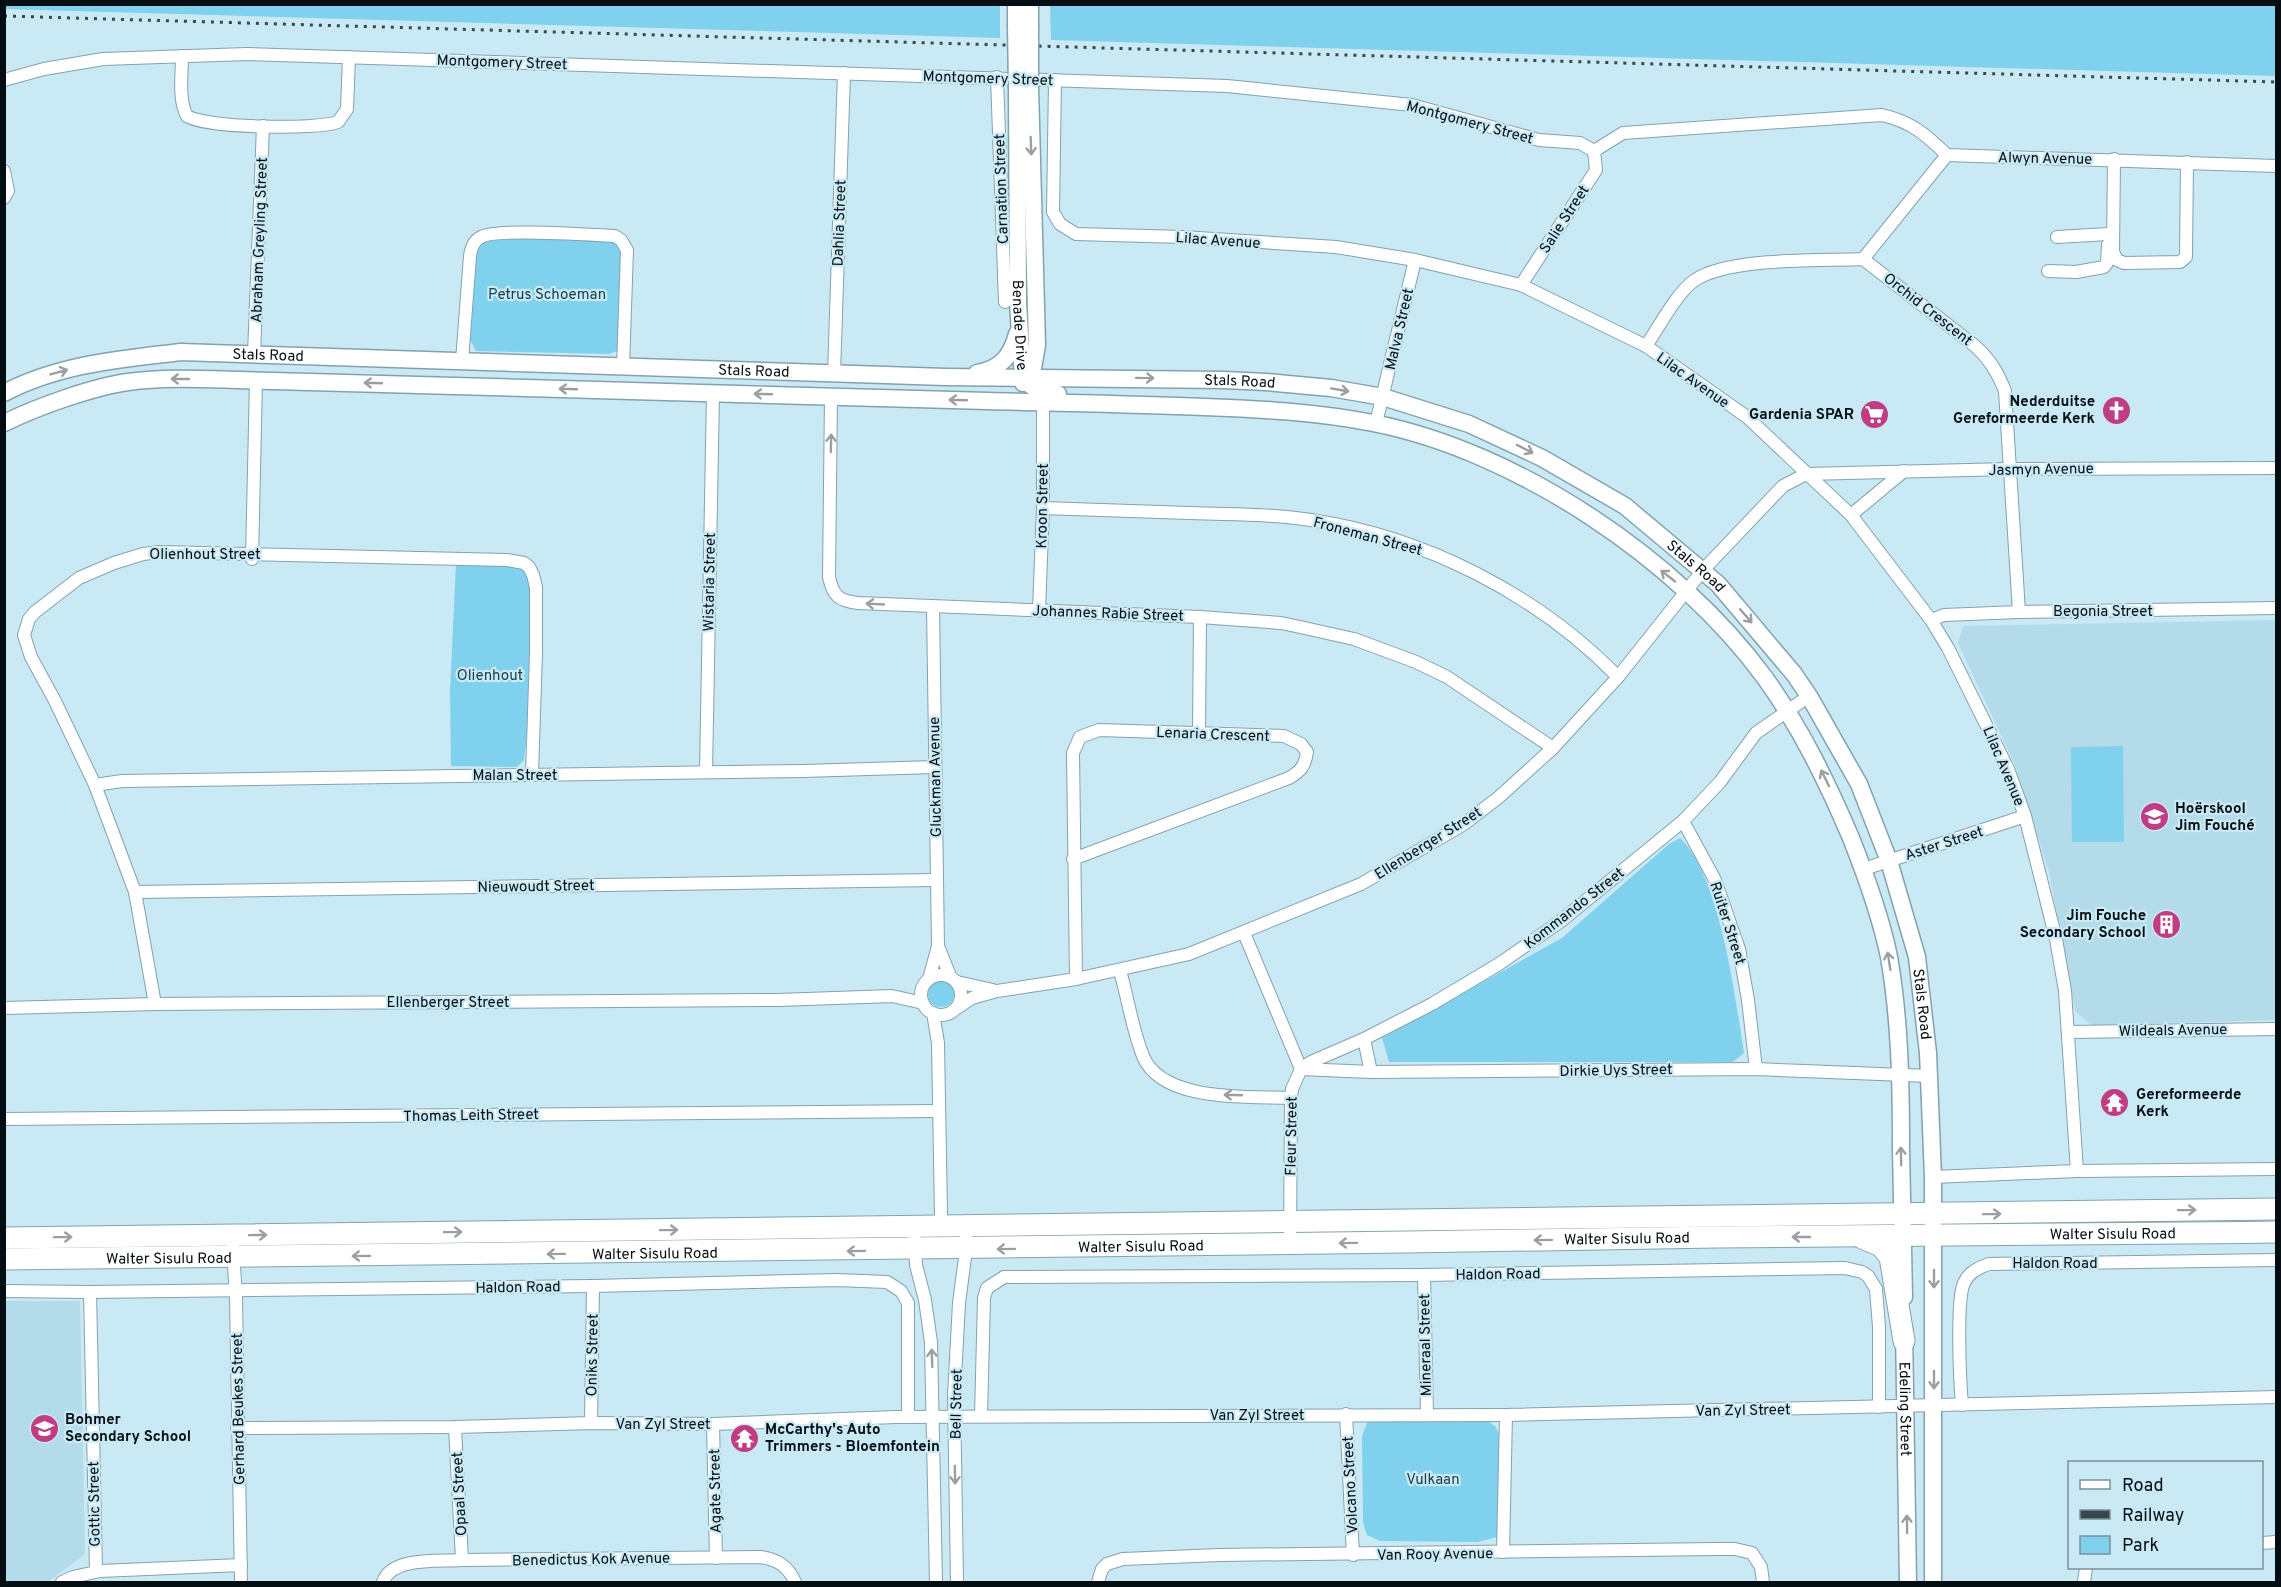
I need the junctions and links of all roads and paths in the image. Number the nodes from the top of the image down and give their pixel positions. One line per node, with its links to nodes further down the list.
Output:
1 (1016, 4): 3 (street, Benade Drive)
2 (1030, 4): 3 (street, Benade Drive)
3 (1023, 24): 10 (street, Benade Drive, bridge)
4 (182, 56): 5 (street, Montgomery Street); 8 (street, Montgomery Street); 11 (street)
5 (349, 57): 6 (street, Montgomery Street); 11 (street)
6 (844, 73): 7 (street, Montgomery Street); 35 (street, Dahlia Street)
7 (997, 77): 9 (street, Montgomery Street); 25 (street, Carnation Street)
8 (4, 80)
9 (1054, 80): 12 (street, Montgomery Street); 22 (street, Lilac Avenue)
10 (1023, 88): 25 (street, Benade Drive); 26 (street, Benade Drive, one-way to 26)
11 (263, 126): 28 (street, Abraham Greyling Street)
12 (1594, 151): 13 (street); 24 (street, Salie Street)
13 (1947, 155): 14 (street, Alwyn Avenue); 21 (street)
14 (2111, 159): 15 (street, Alwyn Avenue); 15 (street); 19 (street)
15 (2187, 162): 16 (street, Alwyn Avenue)
16 (2277, 166)
17 (4, 171): 18 (street)
18 (4, 198)
19 (2108, 234): 20 (street); 23 (street)
20 (2057, 237)
21 (1863, 259): 27 (street); 59 (street, Orchid Crescent)
22 (1415, 260): 24 (street, Lilac Avenue); 51 (street, Malva Street)
23 (2048, 271)
24 (1521, 285): 27 (street, Lilac Avenue)
25 (1012, 302): 37 (street); 38 (street, Benade Drive)
26 (1037, 345): 38 (street, Benade Drive); 39 (street)
27 (1646, 346): 61 (street, Lilac Avenue)
28 (254, 354): 29 (street, Stals Road); 40 (street); 40 (street); 43 (street, Stals Road, one-way to 28)
29 (456, 361): 30 (street, Stals Road); 31 (street); 41 (street)
30 (480, 362): 31 (street, Stals Road); 42 (street)
31 (624, 367): 32 (street, Stals Road); 44 (street); 45 (street)
32 (694, 369): 33 (street, Stals Road); 46 (street)
33 (729, 370): 34 (street, Stals Road); 47 (street)
34 (815, 373): 35 (street, Stals Road); 48 (street)
35 (834, 374): 36 (street, Stals Road)
36 (851, 374): 37 (street, Stals Road); 50 (street)
37 (946, 377): 38 (street, Stals Road)
38 (1027, 377): 39 (street, Stals Road); 52 (street); 54 (street)
39 (1087, 378): 51 (street, Stals Road, one-way to 51)
40 (255, 380): 41 (street, Stals Road, one-way to 40); 55 (street, Stals Road, one-way to 55); 64 (street)
41 (451, 386): 42 (street, Stals Road)
42 (480, 386): 44 (street, Stals Road, one-way to 42)
43 (10, 390): 55 (street)
44 (609, 390): 45 (street, Stals Road)
45 (640, 391): 46 (street, Stals Road)
46 (694, 392): 47 (street, Stals Road)
47 (720, 393): 48 (street, Stals Road, one-way to 47); 79 (street, Wistaria Street)
48 (813, 395): 49 (street, Stals Road)
49 (831, 396): 50 (street, Stals Road); 67 (street, Johannes Rabie Street, one-way to 49)
50 (852, 397): 52 (street, Stals Road, one-way to 50)
51 (1383, 397): 57 (street, Malva Street); 65 (street, Stals Road, one-way to 65)
52 (992, 401): 53 (street, Stals Road)
53 (1043, 402): 54 (street, Stals Road); 62 (street, Kroon Street)
54 (1143, 405): 57 (street, Stals Road)
55 (27, 414): 56 (street, Stals Road)
56 (4, 423)
57 (1376, 423): 66 (street, Stals Road, one-way to 57)
58 (2277, 468): 59 (street, Jasmyn Avenue)
59 (2009, 470): 60 (street, Jasmyn Avenue); 70 (street, Orchid Crescent)
60 (1904, 471): 61 (street, Jasmyn Avenue); 63 (street)
61 (1806, 474): 63 (street, Lilac Avenue); 65 (street, Ellenberger Street)
62 (1043, 508): 69 (street, Kroon Street); 73 (street, Froneman Street)
63 (1851, 515): 72 (street, Lilac Avenue)
64 (252, 556): 80 (street, Olienhout Street); 81 (street, Olienhout Street)
65 (1703, 570): 66 (street, Ellenberger Street); 74 (street, Stals Road, one-way to 74)
66 (1687, 591): 73 (street, Ellenberger Street); 75 (street, Stals Road)
67 (933, 607): 69 (street, Johannes Rabie Street); 78 (street, Gluckman Avenue)
68 (2277, 608): 70 (street, Begonia Street)
69 (1039, 610): 71 (street, Johannes Rabie Street)
70 (2019, 612): 72 (street, Begonia Street)
71 (1200, 617): 76 (street); 77 (street, Johannes Rabie Street)
72 (1931, 620): 82 (street, Lilac Avenue)
73 (1617, 676): 77 (street, Ellenberger Street)
74 (1809, 696): 75 (street, Kommando Street); 85 (street, Stals Road)
75 (1786, 712): 83 (street, Kommando Street); 86 (street, Stals Road, one-way to 75)
76 (1199, 733): 84 (street, Lenaria Crescent); 84 (street, Lenaria Crescent)
77 (1553, 748): 89 (street, Ellenberger Street)
78 (934, 767): 79 (street, Malan Street); 87 (street, Gluckman Avenue)
79 (706, 772): 80 (street, Malan Street)
80 (532, 774): 81 (street, Malan Street)
81 (95, 785): 88 (street, Olienhout Street)
82 (2025, 816): 85 (street, Aster Street); 103 (street, Lilac Avenue)
83 (1683, 821): 104 (street, Kommando Street); 107 (street, Ruiter Street)
84 (1073, 859): 93 (street, Lenaria Crescent)
85 (1889, 861): 86 (street, Aster Street); 110 (street, Stals Road)
86 (1864, 869): 109 (street, Stals Road, one-way to 86)
87 (936, 880): 88 (street, Nieuwoudt Street); 90 (street, Gluckman Avenue)
88 (135, 892): 98 (street, Olienhout Street)
89 (1244, 933): 91 (street, Ellenberger Street); 106 (street)
90 (938, 946): 92 (street, Gluckman Avenue); 94 (street, Gluckman Avenue)
91 (1120, 970): 93 (street, Ellenberger Street); 111 (street, one-way to 91)
92 (953, 979): 94 (street); 95 (street, Ellenberger Street); 100 (street)
93 (1076, 979): 95 (street, Ellenberger Street)
94 (926, 982): 96 (street, Ellenberger Street); 97 (street)
95 (997, 991): 100 (street, Ellenberger Street)
96 (892, 996): 97 (street, Ellenberger Street); 98 (street, Ellenberger Street)
97 (923, 1003): 101 (street)
98 (155, 1004): 99 (street, Ellenberger Street)
99 (4, 1008)
100 (954, 1010): 101 (street); 105 (street)
101 (933, 1013): 105 (street)
102 (2277, 1029): 103 (street, Wildeals Avenue)
103 (2069, 1032): 115 (street, Lilac Avenue)
104 (1364, 1039): 106 (street, Kommando Street); 108 (street)
105 (938, 1043): 112 (street)
106 (1301, 1069): 108 (street, Dirkie Uys Street); 111 (street, Fleur Street)
107 (1756, 1069): 108 (street, Dirkie Uys Street); 109 (street, Dirkie Uys Street)
108 (1371, 1072)
109 (1900, 1076): 110 (street, Dirkie Uys Street); 118 (street, Stals Road, one-way to 109)
110 (1930, 1076): 116 (street, Stals Road)
111 (1291, 1098): 121 (street, Fleur Street)
112 (938, 1111): 113 (street, Thomas Leith Street); 124 (street)
113 (4, 1119)
114 (2277, 1169): 115 (street)
115 (2077, 1171): 116 (street)
116 (1934, 1177): 119 (street, Stals Road)
117 (2277, 1209): 119 (highway, Walter Sisulu Road, one-way to 117)
118 (1903, 1214): 119 (highway, Walter Sisulu Road); 127 (highway, Walter Sisulu Road); 135 (street, Stals Road)
119 (1934, 1215): 138 (street, Stals Road)
120 (1455, 1220): 121 (highway, Walter Sisulu Road); 129 (highway, Walter Sisulu Road); 140 (highway)
121 (1290, 1222): 122 (highway, Walter Sisulu Road); 141 (street, Fleur Street)
122 (1187, 1224): 123 (highway, Walter Sisulu Road); 142 (highway)
123 (1048, 1225): 125 (highway, Walter Sisulu Road); 143 (highway)
124 (939, 1226): 125 (highway, Walter Sisulu Road); 126 (highway, Walter Sisulu Road)
125 (966, 1226): 144 (street, Bell Street)
126 (914, 1227): 128 (highway, Walter Sisulu Road); 145 (street)
127 (1723, 1227): 129 (highway, Walter Sisulu Road); 137 (highway, Walter Sisulu Road, one-way to 127)
128 (793, 1228): 130 (highway, Walter Sisulu Road, one-way to 128); 146 (highway)
129 (1613, 1229): 140 (highway, Walter Sisulu Road, one-way to 140)
130 (641, 1230): 131 (highway, Walter Sisulu Road); 147 (highway)
131 (518, 1232): 133 (highway, Walter Sisulu Road, one-way to 131); 148 (highway)
132 (2277, 1232): 138 (highway, Walter Sisulu Road)
133 (396, 1233): 134 (highway, Walter Sisulu Road, one-way to 133); 149 (highway)
134 (232, 1235): 136 (highway, Walter Sisulu Road); 150 (street, Gerhard Beukes Street)
135 (1904, 1236): 137 (highway, Walter Sisulu Road); 138 (highway, Walter Sisulu Road); 160 (street, Edeling Street)
136 (92, 1237): 139 (highway, Walter Sisulu Road, one-way to 136); 152 (highway)
137 (1860, 1237): 160 (highway)
138 (1934, 1237): 164 (street, Edeling Street, one-way to 164)
139 (4, 1238)
140 (1455, 1242): 141 (highway, Walter Sisulu Road, one-way to 141)
141 (1290, 1244): 142 (highway, Walter Sisulu Road)
142 (1187, 1246): 143 (highway, Walter Sisulu Road)
143 (1048, 1248): 144 (highway, Walter Sisulu Road, one-way to 144)
144 (966, 1250): 145 (highway, Walter Sisulu Road); 169 (street, Bell Street)
145 (914, 1251): 146 (highway, Walter Sisulu Road, one-way to 146); 172 (street, Bell Street, one-way to 145)
146 (793, 1252): 147 (highway, Walter Sisulu Road)
147 (642, 1253): 148 (highway, Walter Sisulu Road, one-way to 148)
148 (520, 1254): 149 (highway, Walter Sisulu Road)
149 (395, 1256): 150 (highway, Walter Sisulu Road, one-way to 150)
150 (235, 1257): 152 (highway, Walter Sisulu Road); 157 (street, Gerhard Beukes Street)
151 (4, 1259): 152 (highway, Walter Sisulu Road)
152 (92, 1259)
153 (2277, 1260): 162 (street, Haldon Road)
154 (1424, 1275): 155 (street, Haldon Road); 165 (street, Haldon Road); 167 (street, Mineraal Street)
155 (994, 1282): 170 (street, Bell Street)
156 (593, 1286): 157 (street, Haldon Road); 171 (street, Haldon Road); 173 (street, Oniks Street)
157 (235, 1289): 159 (street, Haldon Road); 176 (street, Gerhard Beukes Street)
158 (4, 1291): 159 (street, Haldon Road)
159 (90, 1292): 182 (street, Gottic Street)
160 (1904, 1341): 163 (street, Edeling Street)
161 (2277, 1397): 162 (street, Van Zyl Street)
162 (1962, 1405): 164 (street, Van Zyl Street)
163 (1905, 1406): 164 (street, Van Zyl Street); 165 (street, Van Zyl Street); 191 (street, Edeling Street, one-way to 163)
164 (1934, 1406): 192 (street, Edeling Street)
165 (1879, 1407): 168 (street, Van Zyl Street)
166 (1346, 1414): 167 (street, Van Zyl Street); 170 (street, Van Zyl Street); 178 (street, Volcano Street)
167 (1427, 1415): 168 (street, Van Zyl Street)
168 (1506, 1415): 177 (street)
169 (954, 1416): 170 (street, Van Zyl Street); 172 (street, Van Zyl Street); 188 (street, Bell Street, one-way to 188)
170 (981, 1416)
171 (908, 1417): 172 (street, Van Zyl Street); 174 (street, Van Zyl Street)
172 (933, 1417): 187 (street, Bell Street)
173 (591, 1423): 174 (street, Van Zyl Street); 175 (street, Van Zyl Street)
174 (713, 1424): 179 (street, Agate Street)
175 (455, 1427): 176 (street, Van Zyl Street); 180 (street, Opaal Street)
176 (237, 1428): 181 (street, Gerhard Beukes Street)
177 (1503, 1552): 178 (street, Van Rooy Avenue); 190 (street, Van Rooy Avenue)
178 (1353, 1555): 189 (street, Van Rooy Avenue)
179 (716, 1558): 180 (street, Benedictus Kok Avenue); 186 (street, Benedictus Kok Avenue)
180 (462, 1560): 185 (street, Benedictus Kok Avenue)
181 (241, 1565): 182 (street); 184 (street, Gerhard Beukes Street)
182 (96, 1572): 183 (street)
183 (62, 1582)
184 (241, 1582)
185 (384, 1582)
186 (795, 1582)
187 (936, 1582)
188 (957, 1582)
189 (1098, 1582)
190 (1763, 1582)
191 (1908, 1582)
192 (1933, 1582)

